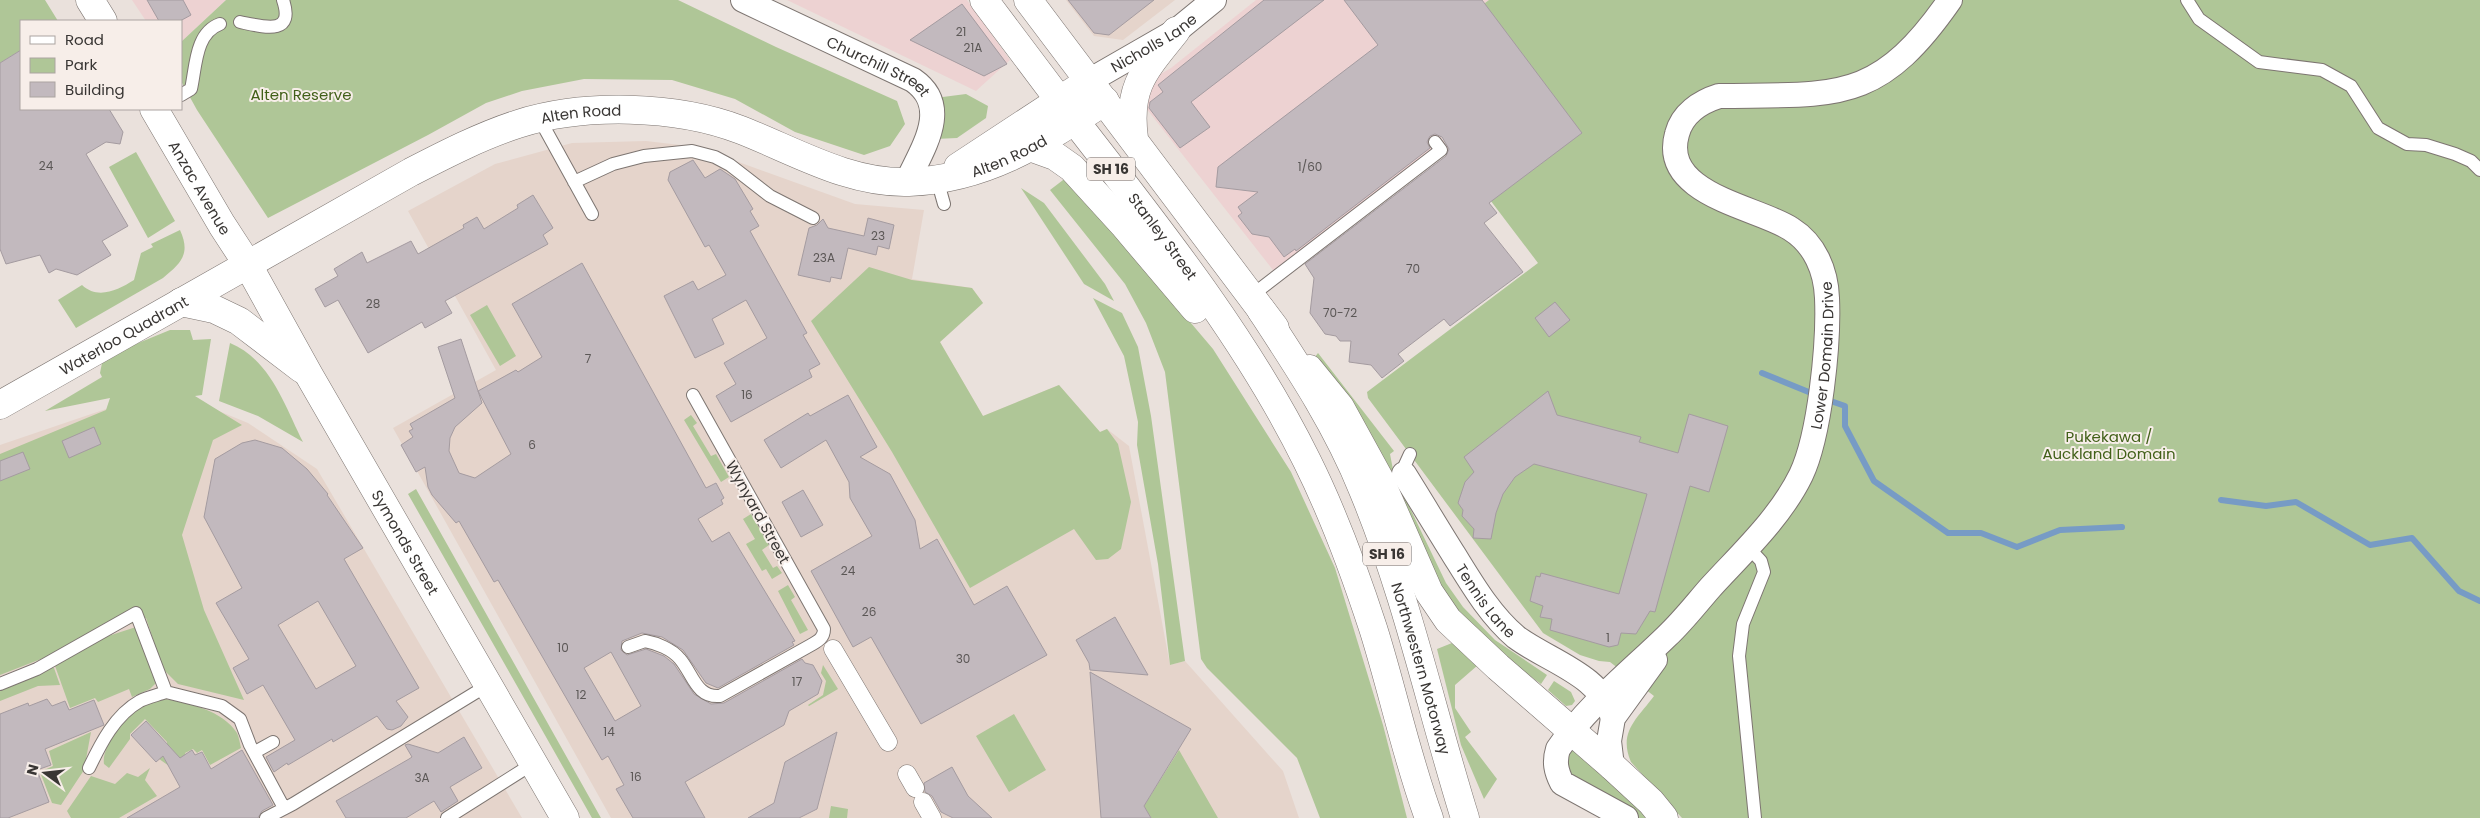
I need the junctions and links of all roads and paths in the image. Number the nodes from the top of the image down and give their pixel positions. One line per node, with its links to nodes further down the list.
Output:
1 (90, 0): 9 (main road)
2 (282, 0): 10 (lane)
3 (742, 0): 23 (street, Churchill Street)
4 (984, 0): 16 (main road, Stanley Street / SH 16)
5 (1028, 0): 13 (main road, SH 16)
6 (1214, 0): 12 (street, Nicholls Lane)
7 (1950, 0): 35 (street, Lower Domain Drive)
8 (2186, 0): 21 (lane)
9 (102, 20)
10 (240, 22)
11 (220, 24): 14 (lane)
12 (1176, 31): 13 (street, Nicholls Lane); 18 (main road)
13 (1097, 91): 16 (main road); 18 (main road, SH 16)
14 (182, 94)
15 (157, 110): 27 (main road, Anzac Avenue)
16 (1067, 111): 20 (main road, Alten Road); 24 (main road, Alten Road); 33 (main road, Stanley Street / SH 16)
17 (539, 118): 22 (lane); 23 (main road, Alten Road); 27 (main road, Alten Road)
18 (1134, 138): 29 (main road, SH 16)
19 (1435, 142): 29 (lane)
20 (1030, 147): 24 (main road, Alten Road); 33 (main road)
21 (2480, 170)
22 (574, 182): 25 (lane); 26 (lane)
23 (908, 182): 24 (main road, Alten Road)
24 (940, 191)
25 (592, 214)
26 (813, 218)
27 (248, 265): 28 (main road, Waterloo Quadrant); 30 (main road, Symonds Street)
28 (181, 302): 30 (main road); 32 (main road, Waterloo Quadrant)
29 (1256, 303): 45 (main road); 59 (main road, Northwestern Motorway / SH 16)
30 (309, 375): 40 (main road, Symonds Street)
31 (693, 395): 37 (lane, Wynyard Street)
32 (0, 405)
33 (1278, 408): 54 (main road, SH 16)
34 (1407, 464): 42 (street, Tennis Lane)
35 (1748, 547): 36 (street, Lower Domain Drive); 62 (lane)
36 (1668, 635): 42 (street, Lower Domain Drive); 43 (street, Lower Domain Drive)
37 (628, 647)
38 (833, 649): 47 (street)
39 (0, 684): 41 (lane)
40 (488, 685): 49 (main road, Symonds Street); 53 (lane)
41 (166, 692): 48 (lane); 51 (lane)
42 (1602, 696): 43 (street); 44 (street, Tennis Lane); 45 (street, Lower Domain Drive)
43 (1628, 698): 44 (street, Lower Domain Drive)
44 (1613, 718): 50 (street, Lower Domain Drive)
45 (1572, 730): 50 (main road); 60 (street)
46 (273, 742): 48 (lane)
47 (888, 742)
48 (255, 752): 53 (lane)
49 (534, 763): 56 (lane); 57 (main road, Symonds Street)
50 (1612, 766): 61 (main road)
51 (89, 768)
52 (915, 788): 58 (street)
53 (284, 808): 55 (lane)
54 (1426, 813)
55 (266, 818)
56 (447, 818)
57 (565, 818)
58 (932, 818)
59 (1465, 818)
60 (1626, 818)
61 (1664, 818)
62 (1754, 818)

